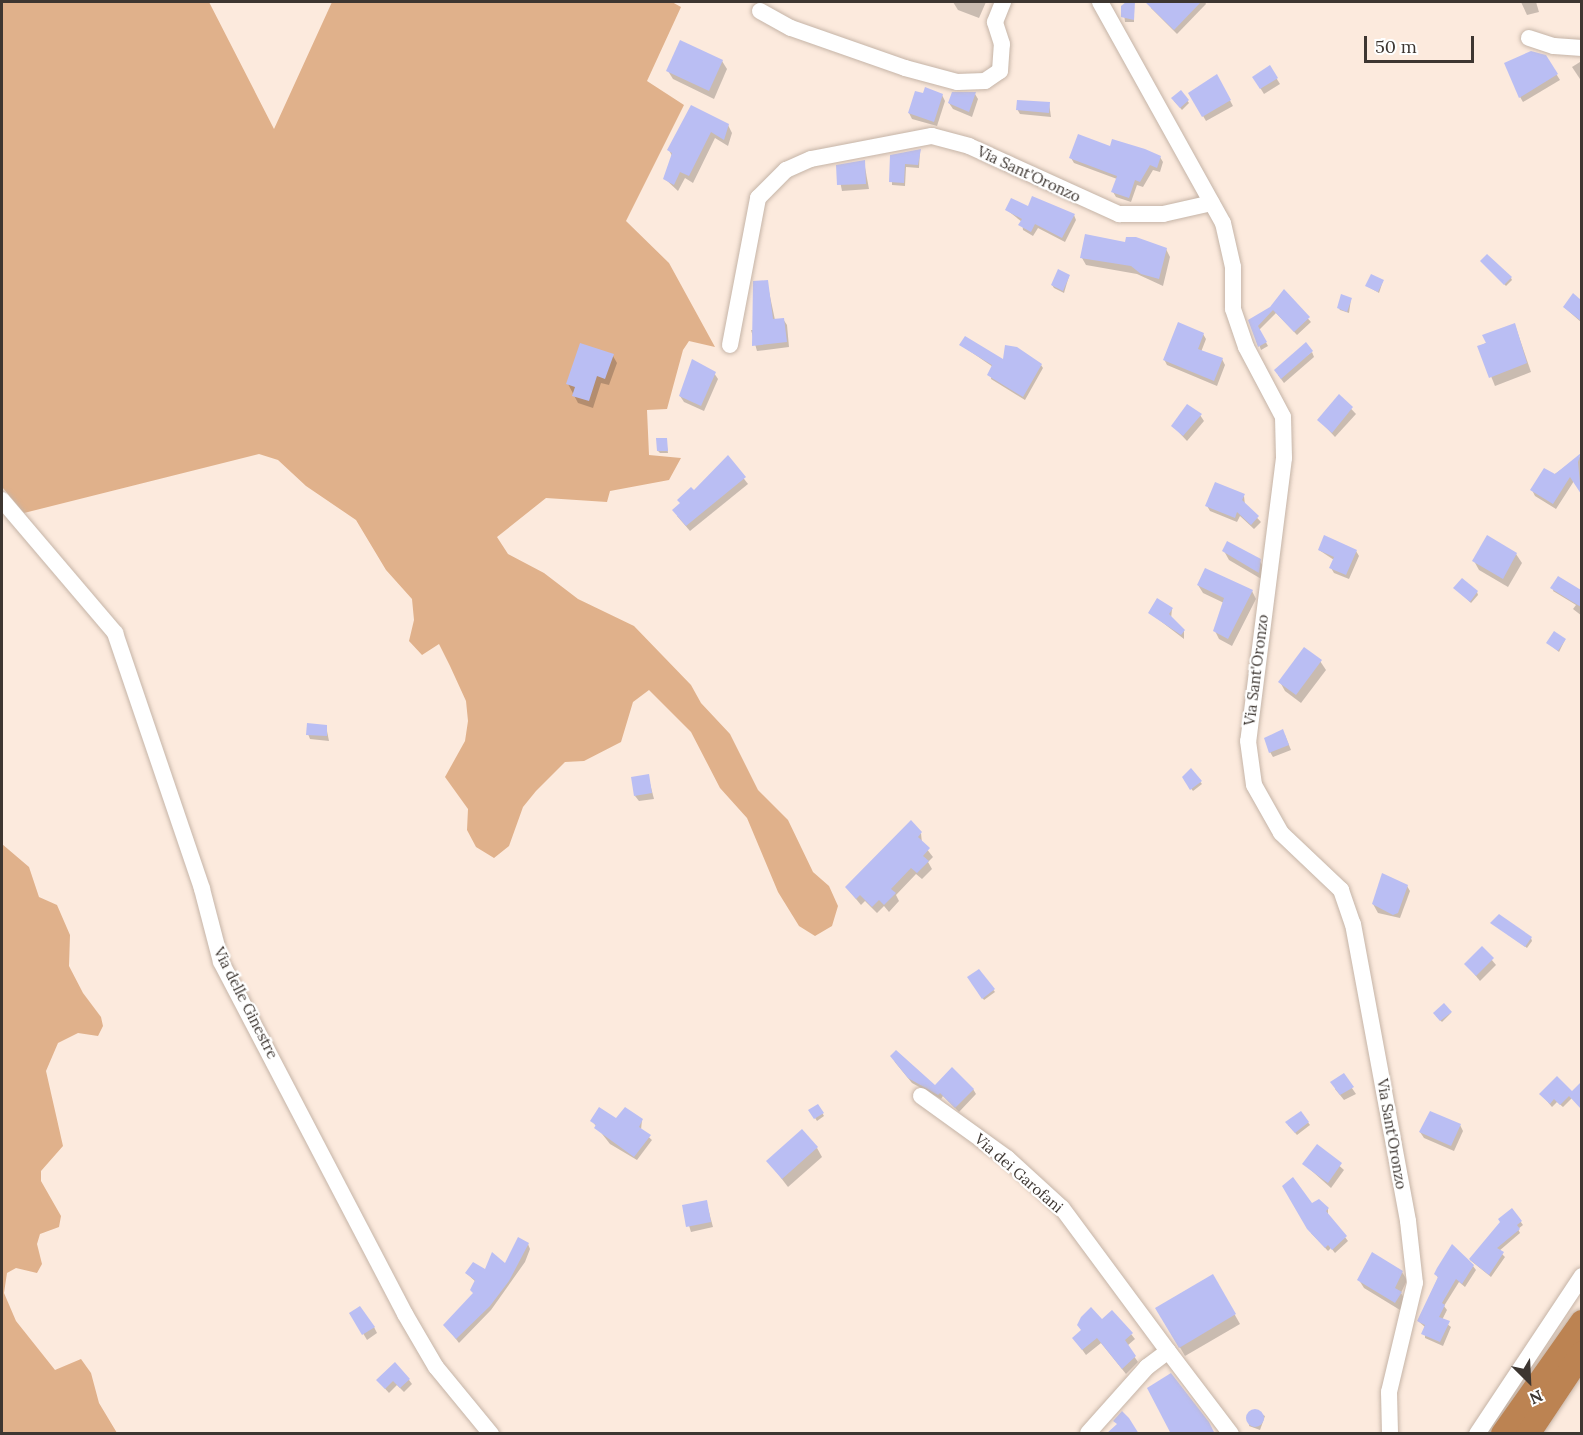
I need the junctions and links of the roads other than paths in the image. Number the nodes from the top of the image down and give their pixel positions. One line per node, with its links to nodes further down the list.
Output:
1 (1003, 2): 3 (street)
2 (1100, 2): 6 (street, Via Sant'Oronzo)
3 (760, 10)
4 (1529, 38): 5 (street)
5 (1581, 48)
6 (1212, 203): 7 (street, Via Sant'Oronzo); 17 (street, Via Sant'Oronzo)
7 (730, 345)
8 (2, 500): 15 (street, Via delle Ginestre)
9 (921, 1096): 12 (street, Via dei Garofani)
10 (1581, 1276): 18 (street)
11 (1581, 1322): 19 (highway)
12 (1168, 1351): 14 (street); 16 (street, Via dei Garofani)
13 (1581, 1353): 20 (highway)
14 (1088, 1433)
15 (491, 1434)
16 (1232, 1434)
17 (1390, 1434)
18 (1477, 1434)
19 (1503, 1434)
20 (1528, 1434)

